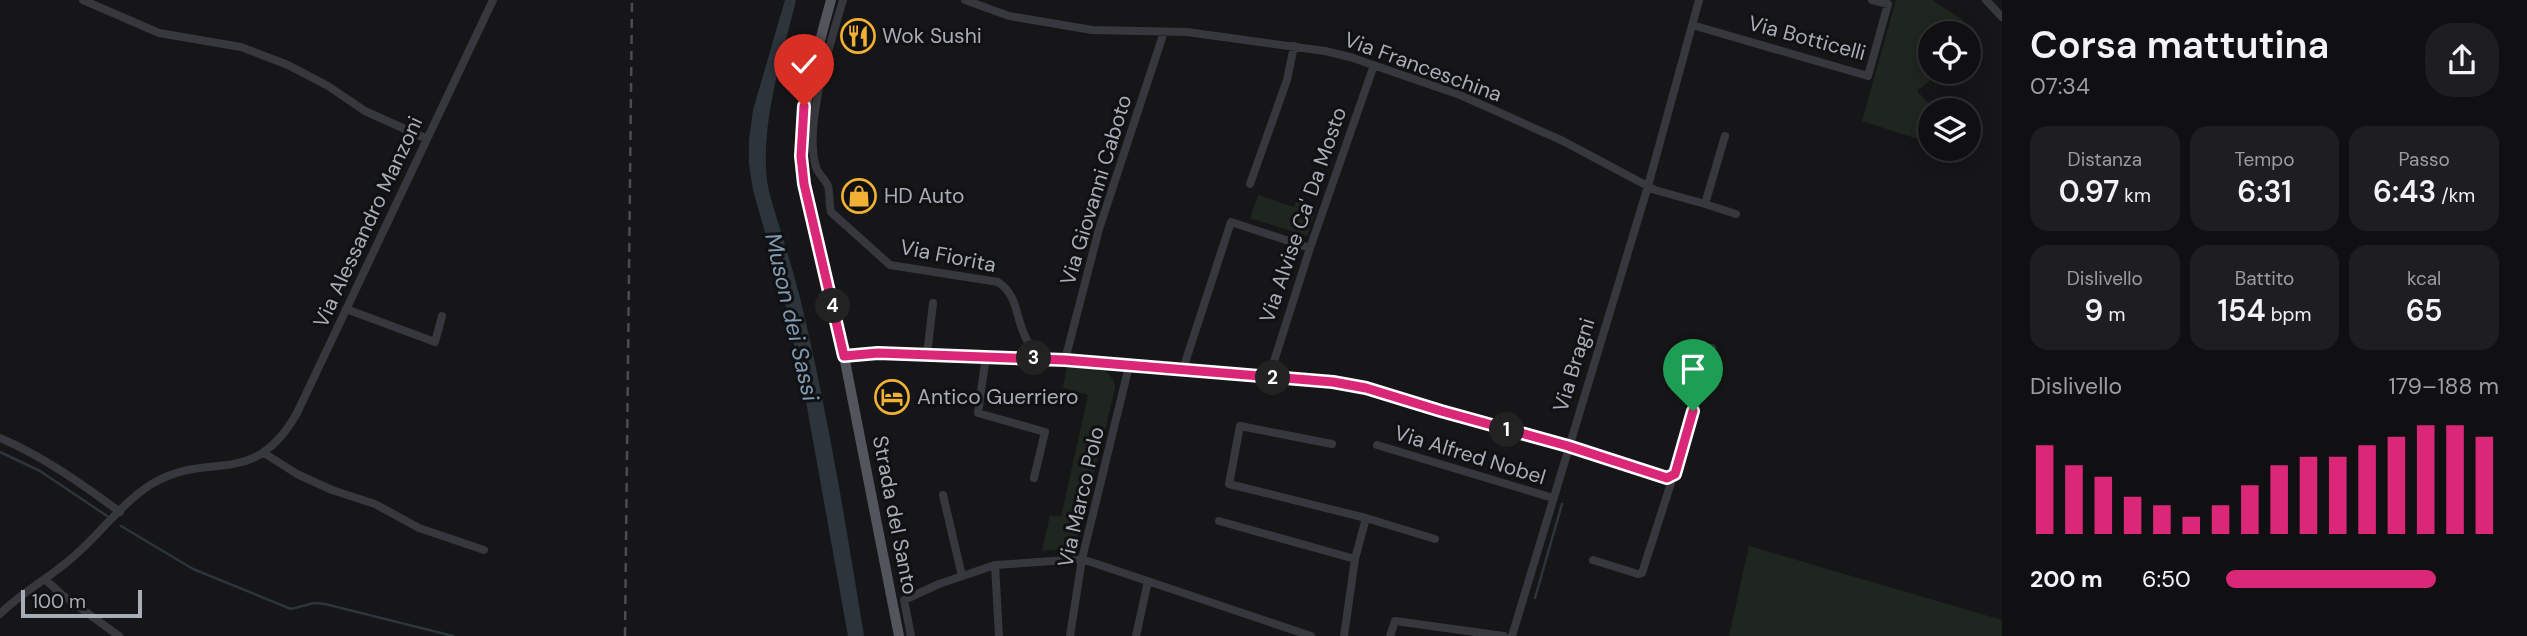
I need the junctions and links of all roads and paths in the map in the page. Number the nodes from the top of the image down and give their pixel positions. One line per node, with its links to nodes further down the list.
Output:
1 (83, 0): 15 (street)
2 (493, 0): 15 (street, Via Alessandro Manzoni)
3 (831, 0): 26 (main road, Strada del Santo)
4 (843, 0): 28 (street, Via Fiorita)
5 (965, 0): 11 (street, Via Franceschina)
6 (1699, 0): 10 (street, Via Bragni)
7 (1872, 0): 10 (street, Via Botticelli)
8 (1986, 0): 9 (street)
9 (2002, 17)
10 (1692, 25): 17 (street, Via Bragni)
11 (1164, 32): 12 (street, Via Franceschina); 29 (street, Via Giovanni Caboto)
12 (1294, 47): 13 (street, Via Franceschina); 16 (street)
13 (1374, 65): 17 (street, Via Franceschina); 20 (street, Via Alvise Ca' Da Mosto)
14 (1725, 136): 18 (street)
15 (426, 139): 22 (street, Via Alessandro Manzoni)
16 (1250, 184)
17 (1648, 186): 18 (street); 36 (street, Via Bragni)
18 (1705, 204): 19 (street)
19 (1736, 214)
20 (1310, 248): 31 (street); 32 (street, Via Alvise Ca' Da Mosto)
21 (933, 303): 25 (street)
22 (346, 309): 23 (street); 37 (street, Via Alessandro Manzoni)
23 (442, 316)
24 (1712, 348): 38 (street)
25 (927, 355): 26 (street); 27 (street)
26 (844, 356): 55 (main road, Strada del Santo)
27 (986, 356): 28 (street); 39 (street)
28 (1038, 358): 29 (street)
29 (1065, 360): 30 (street)
30 (1129, 366): 31 (street); 47 (street, Via Marco Polo)
31 (1183, 369): 32 (street)
32 (1269, 377): 36 (street)
33 (0, 438): 42 (street)
34 (1332, 444): 43 (street)
35 (1377, 445): 41 (street, Via Alfred Nobel)
36 (1568, 446): 38 (street); 41 (street, Via Bragni)
37 (264, 453): 42 (street, Via Alessandro Manzoni); 46 (street)
38 (1670, 477): 49 (street)
39 (1034, 478)
40 (943, 495): 51 (street)
41 (1553, 498): 65 (street, Via Bragni)
42 (120, 512): 52 (street, Via Alessandro Manzoni)
43 (1366, 519): 45 (street); 48 (street)
44 (1219, 521): 48 (street)
45 (1435, 539)
46 (484, 551)
47 (1082, 559): 50 (street); 53 (street); 59 (street, Via Marco Polo)
48 (1355, 559): 62 (street)
49 (1593, 560)
50 (995, 565): 51 (street); 58 (street)
51 (962, 576): 55 (street, Strada del Santo)
52 (45, 579): 54 (street, Via Alessandro Manzoni); 56 (street)
53 (1149, 581): 60 (street); 61 (street)
54 (0, 614)
55 (901, 629): 57 (street, Strada del Santo)
56 (120, 636)
57 (911, 636)
58 (999, 636)
59 (1070, 636)
60 (1136, 636)
61 (1311, 636)
62 (1343, 636)
63 (1391, 636): 64 (street)
64 (1504, 636)
65 (1512, 636)

